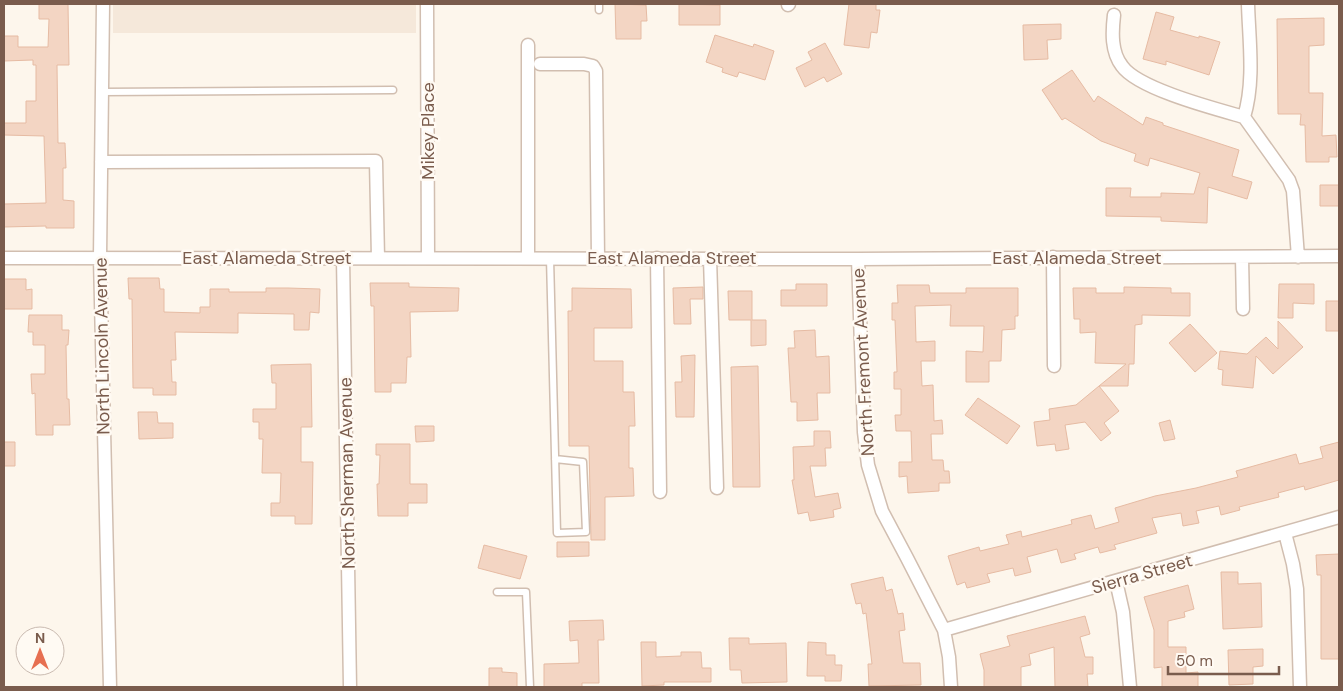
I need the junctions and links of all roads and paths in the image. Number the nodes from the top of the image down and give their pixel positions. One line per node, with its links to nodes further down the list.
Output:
1 (103, 4): 8 (street, North Lincoln Avenue)
2 (427, 4): 18 (street, Mikey Place)
3 (1248, 4): 9 (street)
4 (1114, 14): 9 (street)
5 (528, 45): 19 (street)
6 (540, 64): 21 (street)
7 (393, 90): 8 (lane)
8 (102, 92): 10 (street, North Lincoln Avenue)
9 (1244, 117): 13 (street)
10 (102, 162): 15 (street, North Lincoln Avenue); 17 (street)
11 (1339, 256): 13 (street, East Alameda Street)
12 (1242, 257): 13 (street, East Alameda Street); 24 (street, East Alameda Street); 26 (street)
13 (1298, 257)
14 (4, 258): 15 (street, East Alameda Street)
15 (100, 258): 16 (street, East Alameda Street); 36 (street, North Lincoln Avenue)
16 (343, 258): 17 (street, East Alameda Street); 37 (street, North Sherman Avenue)
17 (378, 258): 18 (street, East Alameda Street)
18 (428, 258): 19 (street, East Alameda Street)
19 (528, 258): 20 (street, East Alameda Street)
20 (550, 258): 21 (street, East Alameda Street); 28 (lane)
21 (598, 258): 22 (street, East Alameda Street)
22 (657, 258): 23 (street, East Alameda Street); 30 (street)
23 (710, 258): 25 (street, East Alameda Street); 29 (street)
24 (1052, 258): 25 (street, East Alameda Street); 27 (street)
25 (858, 259): 35 (street, North Fremont Avenue)
26 (1243, 309)
27 (1054, 366)
28 (555, 458): 28 (lane)
29 (716, 488)
30 (660, 492)
31 (1339, 517): 32 (street, Sierra Street)
32 (1286, 533): 33 (street, Sierra Street); 41 (street)
33 (1116, 582): 35 (street, Sierra Street); 40 (street)
34 (497, 592): 38 (lane)
35 (944, 630): 39 (street, North Fremont Avenue)
36 (110, 687)
37 (350, 687)
38 (530, 687)
39 (951, 687)
40 (1130, 687)
41 (1300, 687)

